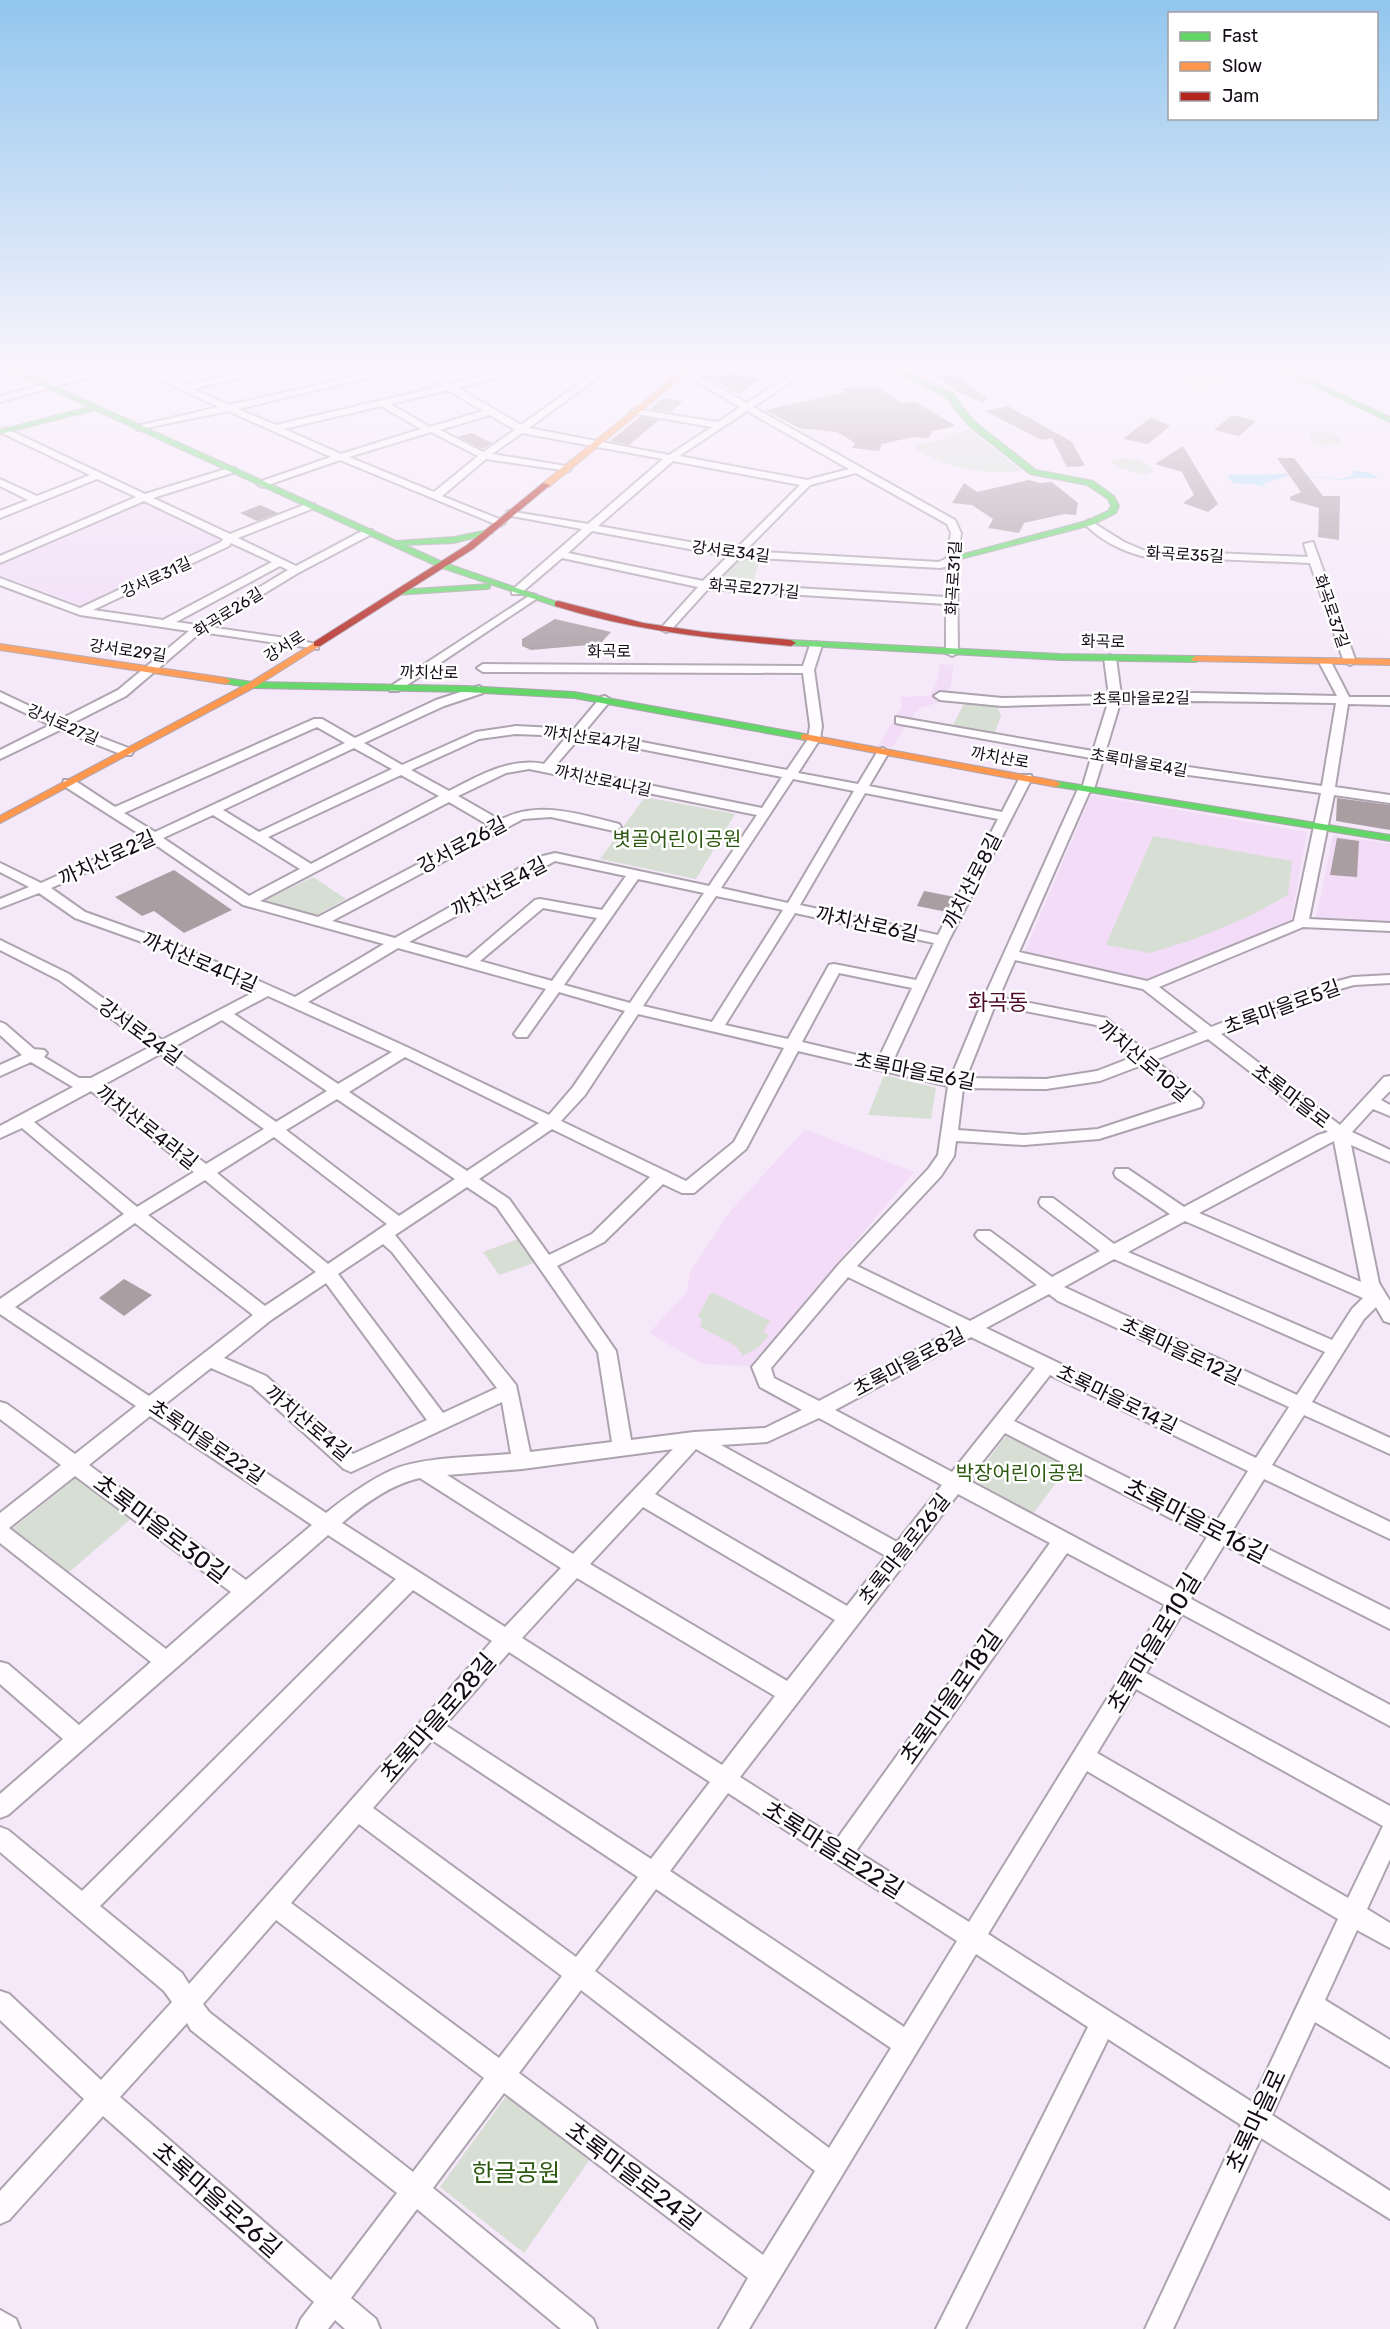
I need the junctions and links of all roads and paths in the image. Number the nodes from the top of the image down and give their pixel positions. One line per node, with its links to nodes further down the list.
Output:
1 (94, 477): 19 (street)
2 (102, 477): 17 (street)
3 (211, 477): 17 (street)
4 (246, 477): 16 (main road, 화곡로)
5 (283, 477): 16 (street)
6 (386, 477): 18 (street)
7 (459, 477): 18 (street)
8 (557, 477): 21 (main road, 강서로)
9 (648, 477): 25 (street)
10 (771, 477): 15 (street)
11 (830, 477): 15 (street)
12 (871, 477): 34 (street, 화곡로31길)
13 (1058, 477): 23 (main road)
14 (0, 482): 19 (street)
15 (807, 483): 30 (street)
16 (262, 484): 20 (main road, 화곡로)
17 (146, 497): 27 (street); 33 (street)
18 (434, 497): 24 (street)
19 (36, 500): 22 (street)
20 (310, 506): 26 (main road, 화곡로); 27 (street)
21 (512, 513): 24 (main road, 강서로); 25 (street, 강서로34길)
22 (0, 515)
23 (1089, 523): 32 (street, 화곡로35길); 34 (main road)
24 (495, 527): 28 (main road); 37 (main road, 강서로)
25 (589, 528): 30 (street, 강서로34길); 31 (street)
26 (368, 532): 28 (main road, 화곡로); 38 (street, 화곡로26길)
27 (229, 537): 36 (street); 46 (street, 강서로31길)
28 (393, 543): 37 (main road, 화곡로)
29 (1309, 544): 35 (street, 화곡로37길)
30 (738, 553): 34 (street, 강서로34길); 41 (street)
31 (559, 554): 41 (street, 화곡로27가길); 42 (street)
32 (1254, 557): 35 (street, 화곡로37길)
33 (0, 560)
34 (952, 560): 45 (street, 화곡로31길)
35 (1315, 560): 56 (street, 화곡로37길)
36 (280, 562): 38 (street); 47 (street)
37 (442, 565): 40 (main road, 화곡로); 43 (main road, 강서로)
38 (297, 570): 48 (street, 화곡로26길)
39 (0, 581): 46 (street, 강서로31길)
40 (497, 585): 42 (main road, 화곡로); 43 (main road)
41 (706, 585): 45 (street, 화곡로27가길); 49 (street)
42 (516, 592): 44 (main road, 화곡로)
43 (398, 593): 51 (main road, 강서로)
44 (532, 597): 49 (main road, 화곡로); 62 (street)
45 (952, 601): 53 (street, 화곡로31길)
46 (80, 612): 47 (street, 강서로31길)
47 (164, 624): 48 (street, 강서로31길)
48 (198, 629): 51 (street, 강서로31길); 60 (street, 화곡로26길)
49 (666, 629): 50 (main road, 화곡로)
50 (816, 645): 53 (main road, 화곡로); 59 (street)
51 (314, 647): 61 (main road, 강서로)
52 (2, 649): 60 (main road, 강서로29길)
53 (952, 653): 54 (main road, 화곡로)
54 (1110, 658): 55 (main road, 화곡로); 66 (street)
55 (1325, 662): 56 (main road, 화곡로); 67 (street)
56 (1350, 662): 57 (main road, 화곡로)
57 (1390, 662)
58 (483, 668): 59 (street, 화곡로)
59 (808, 669): 73 (street)
60 (152, 670): 61 (main road, 강서로29길); 71 (street, 화곡로26길)
61 (252, 685): 62 (main road, 까치산로); 75 (main road, 강서로)
62 (394, 688): 63 (main road, 까치산로)
63 (478, 690): 68 (main road, 까치산로); 74 (street, 까치산로2길)
64 (0, 696): 71 (street, 강서로27길)
65 (940, 696): 66 (street, 초록마을로2길)
66 (1115, 698): 67 (street, 초록마을로2길); 78 (street)
67 (1342, 699): 69 (street); 86 (street)
68 (605, 700): 72 (street); 73 (main road, 까치산로)
69 (1390, 701)
70 (900, 720): 78 (street, 초록마을로4길)
71 (59, 724): 75 (street, 강서로27길); 77 (street, 화곡로26길)
72 (576, 732): 79 (street); 80 (street, 까치산로4가길); 81 (street, 까치산로4가길)
73 (814, 739): 76 (main road, 까치산로); 81 (street)
74 (354, 743): 80 (street); 89 (street, 까치산로2길); 90 (street)
75 (127, 752): 83 (main road, 강서로)
76 (883, 752): 82 (main road, 까치산로); 84 (street, 까치산로6길)
77 (0, 755)
78 (1100, 755): 85 (street); 86 (street, 초록마을로4길)
79 (547, 768): 87 (street, 까치산로4나길); 91 (street, 까치산로4나길)
80 (401, 771): 87 (street); 98 (street, 까치산로4가길)
81 (789, 774): 84 (street); 91 (street)
82 (1026, 778): 85 (main road, 까치산로); 92 (street, 까치산로8길)
83 (69, 783): 90 (street); 93 (main road, 강서로)
84 (862, 788): 92 (street); 107 (street, 까치산로6길)
85 (1086, 789): 96 (main road, 까치산로); 115 (street)
86 (1328, 790): 88 (street, 초록마을로4길); 96 (street)
87 (447, 797): 94 (street); 101 (street, 까치산로4나길)
88 (1390, 799)
89 (213, 809): 97 (street, 까치산로2길); 98 (street)
90 (115, 812): 97 (street)
91 (763, 812): 104 (street)
92 (1006, 817): 112 (street, 까치산로8길)
93 (0, 820)
94 (499, 825): 95 (street, 강서로26길); 109 (street, 강서로26길)
95 (614, 826)
96 (1322, 827): 99 (main road, 까치산로); 110 (street)
97 (153, 837): 103 (street, 까치산로2길); 105 (street)
98 (258, 837): 101 (street)
99 (1390, 838)
100 (0, 867): 103 (street, 까치산로4다길)
101 (310, 869): 105 (street, 까치산로4나길)
102 (635, 874): 104 (street, 까치산로4길); 108 (street); 113 (street, 까치산로4길)
103 (41, 888): 106 (street, 까치산로2길); 121 (street, 까치산로4다길)
104 (712, 890): 107 (street, 까치산로4길); 124 (street)
105 (248, 902): 109 (street)
106 (0, 904)
107 (792, 907): 112 (street, 까치산로6길); 127 (street, 까치산로6길)
108 (606, 915): 116 (street); 120 (street)
109 (319, 922): 113 (street)
110 (1300, 923): 111 (street); 119 (street)
111 (1390, 927)
112 (942, 940): 118 (street, 까치산로8길)
113 (396, 943): 116 (street); 123 (street)
114 (0, 944): 131 (street, 강서로24길)
115 (1012, 956): 119 (street, 초록마을로); 122 (street)
116 (470, 963): 120 (street)
117 (1390, 979): 129 (street, 초록마을로5길)
118 (922, 986): 130 (street); 135 (street, 까치산로8길)
119 (1148, 986): 129 (street, 초록마을로)
120 (557, 987): 124 (street); 128 (street)
121 (268, 990): 123 (street, 까치산로4다길); 125 (street)
122 (990, 1000): 134 (street, 까치산로10길); 139 (street)
123 (296, 1003): 132 (street, 까치산로4다길)
124 (633, 1008): 127 (street, 초록마을로6길); 144 (street)
125 (223, 1014): 131 (street); 140 (street)
126 (0, 1027): 133 (street, 까치산로4라길)
127 (716, 1027): 130 (street, 초록마을로6길)
128 (522, 1034)
129 (1209, 1034): 134 (street, 초록마을로6길); 147 (street, 초록마을로)
130 (793, 1045): 135 (street, 초록마을로6길); 152 (street)
131 (161, 1047): 138 (street); 145 (street, 강서로24길)
132 (404, 1051): 140 (street); 144 (street, 까치산로4다길)
133 (36, 1054): 136 (street); 138 (street, 까치산로4라길)
134 (1146, 1059): 139 (street, 초록마을로6길); 148 (street, 까치산로10길)
135 (883, 1066): 139 (street, 초록마을로6길)
136 (0, 1071)
137 (1390, 1081): 141 (street)
138 (90, 1083): 143 (street); 150 (street, 까치산로4라길)
139 (956, 1083): 148 (street)
140 (336, 1092): 145 (street); 153 (street)
141 (1371, 1102): 142 (street); 147 (street)
142 (1390, 1111)
143 (22, 1120): 146 (street); 156 (street)
144 (551, 1122): 152 (street); 153 (street)
145 (274, 1129): 150 (street); 157 (street, 강서로24길)
146 (0, 1133)
147 (1341, 1134): 149 (street); 155 (street, 초록마을로8길); 164 (street, 초록마을로)
148 (949, 1135): 161 (street)
149 (1390, 1157)
150 (205, 1172): 156 (street, 까치산로4라길); 162 (street, 까치산로4라길)
151 (1122, 1173): 155 (street)
152 (661, 1176): 160 (street)
153 (467, 1180): 157 (street); 160 (street)
154 (1047, 1202): 159 (street)
155 (1185, 1213): 159 (street, 초록마을로8길); 164 (street)
156 (135, 1215): 165 (street); 166 (street)
157 (392, 1230): 162 (street); 172 (street)
158 (984, 1235): 163 (street, 초록마을로12길)
159 (1113, 1252): 163 (street, 초록마을로8길); 169 (street)
160 (546, 1264): 181 (street)
161 (844, 1268): 168 (street, 초록마을로14길); 176 (street)
162 (328, 1273): 166 (street); 177 (street)
163 (1048, 1286): 168 (street, 초록마을로8길); 174 (street, 초록마을로12길)
164 (1376, 1296): 167 (street, 초록마을로); 169 (street, 초록마을로10길)
165 (1, 1307): 173 (street, 초록마을로22길)
166 (265, 1315): 170 (street)
167 (1390, 1316)
168 (970, 1329): 171 (street, 초록마을로14길); 176 (street, 초록마을로8길)
169 (1336, 1349): 174 (street, 초록마을로10길)
170 (209, 1359): 173 (street); 177 (street, 까치산로4길)
171 (1047, 1365): 178 (street, 초록마을로26길); 184 (street, 초록마을로14길)
172 (509, 1390): 177 (street, 까치산로4길); 182 (street)
173 (152, 1405): 183 (street); 189 (street, 초록마을로22길)
174 (1300, 1405): 180 (street, 초록마을로12길); 184 (street, 초록마을로10길)
175 (0, 1408): 183 (street, 초록마을로30길)
176 (819, 1410): 179 (street, 초록마을로8길); 186 (street)
177 (440, 1423)
178 (1002, 1423): 186 (street, 초록마을로26길); 192 (street, 초록마을로16길)
179 (694, 1439): 181 (street, 초록마을로8길); 187 (street, 초록마을로28길); 194 (street)
180 (1390, 1446)
181 (623, 1449): 182 (street, 초록마을로8길)
182 (522, 1461): 185 (street, 초록마을로8길)
183 (76, 1465): 188 (street); 197 (street, 초록마을로30길)
184 (1260, 1468): 190 (street, 초록마을로14길); 192 (street, 초록마을로10길)
185 (423, 1470): 189 (street, 초록마을로8길); 195 (street)
186 (955, 1483): 193 (street); 194 (street, 초록마을로26길)
187 (641, 1496): 195 (street, 초록마을로28길); 199 (street, 초록마을로26길)
188 (0, 1524)
189 (327, 1524): 196 (street, 초록마을로22길); 197 (street, 초록마을로30길)
190 (1390, 1531)
191 (0, 1532): 202 (street)
192 (1220, 1534): 198 (street, 초록마을로10길); 200 (street, 초록마을로16길)
193 (1065, 1542): 198 (street); 216 (street, 초록마을로18길)
194 (900, 1554): 199 (street, 초록마을로26길)
195 (575, 1566): 201 (street, 초록마을로28길); 205 (street)
196 (411, 1578): 201 (street, 초록마을로22길); 219 (street)
197 (246, 1592): 202 (street, 초록마을로30길)
198 (1178, 1603): 204 (street, 초록마을로10길); 206 (street)
199 (850, 1618): 205 (street, 초록마을로26길)
200 (1390, 1620)
201 (507, 1639): 207 (street, 초록마을로28길); 210 (street, 초록마을로22길)
202 (166, 1662): 208 (street, 초록마을로30길)
203 (0, 1671): 208 (street)
204 (1133, 1676): 209 (street, 초록마을로10길); 213 (street)
205 (790, 1695): 210 (street, 초록마을로26길)
206 (1390, 1716)
207 (430, 1727): 212 (street, 초록마을로28길); 217 (street)
208 (79, 1739): 211 (street, 초록마을로30길)
209 (1084, 1757): 220 (street); 222 (street, 초록마을로10길)
210 (725, 1781): 216 (street, 초록마을로22길); 217 (street, 초록마을로26길)
211 (0, 1808)
212 (358, 1810): 218 (street, 초록마을로28길); 223 (street)
213 (1390, 1818)
214 (1390, 1834): 220 (street, 초록마을로)
215 (0, 1838): 219 (street)
216 (840, 1854): 222 (street, 초록마을로22길)
217 (654, 1874): 223 (street, 초록마을로26길); 228 (street)
218 (274, 1905): 225 (street, 초록마을로28길); 230 (street)
219 (83, 1907): 225 (street)
220 (1353, 1913): 221 (street); 226 (street, 초록마을로)
221 (1390, 1935)
222 (973, 1938): 227 (street, 초록마을로22길); 228 (street)
223 (579, 1974): 230 (street, 초록마을로26길); 233 (street)
224 (0, 2003): 231 (street)
225 (188, 2003): 231 (street, 초록마을로28길); 234 (street)
226 (1310, 2005): 229 (street); 232 (street, 초록마을로)
227 (1104, 2022): 232 (street, 초록마을로22길); 245 (street)
228 (908, 2045): 233 (street)
229 (1390, 2054)
230 (501, 2077): 234 (street, 초록마을로26길); 237 (street, 초록마을로24길)
231 (101, 2098): 236 (street, 초록마을로28길); 238 (street, 초록마을로26길)
232 (1257, 2120): 235 (street, 초록마을로22길); 246 (street, 초록마을로)
233 (833, 2168): 237 (street)
234 (416, 2191): 238 (street, 초록마을로26길); 243 (street)
235 (1390, 2206)
236 (0, 2211)
237 (765, 2274): 244 (street)
238 (333, 2301): 241 (street, 초록마을로26길); 242 (street)
239 (0, 2324): 240 (street)
240 (6, 2329)
241 (310, 2329)
242 (366, 2329)
243 (583, 2329)
244 (733, 2329)
245 (950, 2329)
246 (1160, 2329)

